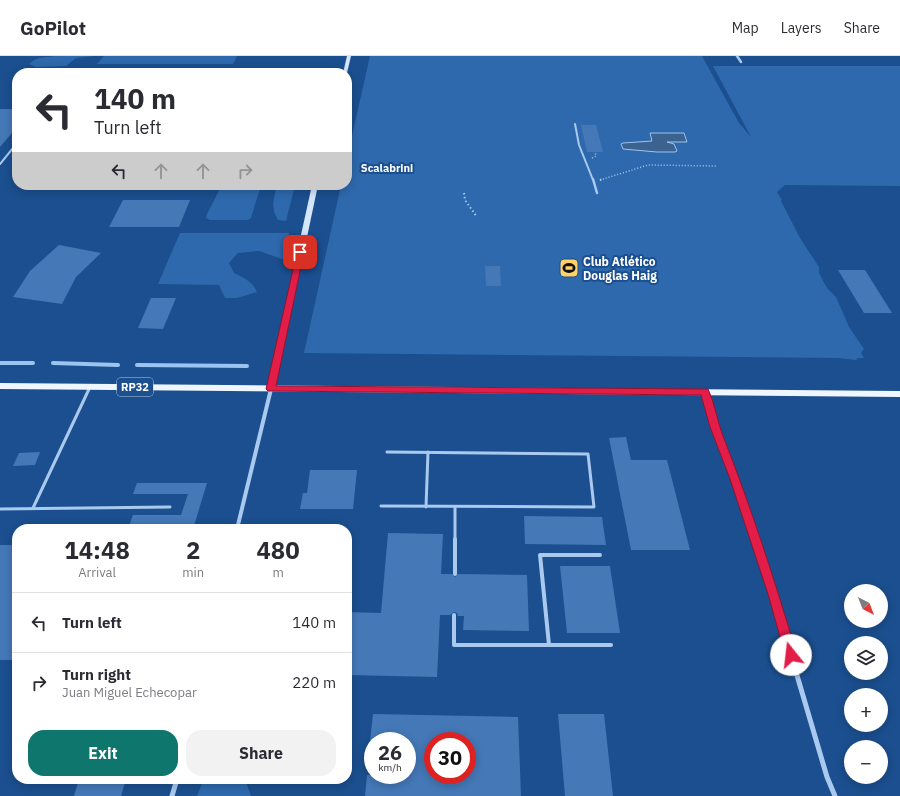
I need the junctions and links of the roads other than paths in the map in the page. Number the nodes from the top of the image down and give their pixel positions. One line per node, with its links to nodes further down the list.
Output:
1 (350, 56): 4 (street)
2 (737, 56): 3 (street)
3 (741, 62)
4 (346, 68)
5 (575, 124): 9 (lane)
6 (12, 149): 7 (lane)
7 (0, 164)
8 (314, 190): 12 (street)
9 (596, 193)
10 (0, 386): 11 (main road, RP32)
11 (90, 387): 12 (main road, RP32); 21 (lane)
12 (271, 389): 13 (main road, RP32); 23 (street)
13 (704, 392): 14 (main road, RP32); 31 (street)
14 (900, 394)
15 (387, 452): 16 (lane)
16 (428, 452): 19 (lane); 20 (lane)
17 (381, 506): 19 (lane)
18 (170, 507): 21 (lane)
19 (426, 507): 20 (lane)
20 (455, 507): 25 (lane)
21 (33, 508): 22 (lane)
22 (0, 509)
23 (238, 524)
24 (600, 555): 27 (lane)
25 (455, 574)
26 (454, 616): 27 (lane)
27 (549, 645): 28 (lane)
28 (611, 645)
29 (175, 784): 30 (street)
30 (172, 796)
31 (835, 796)

